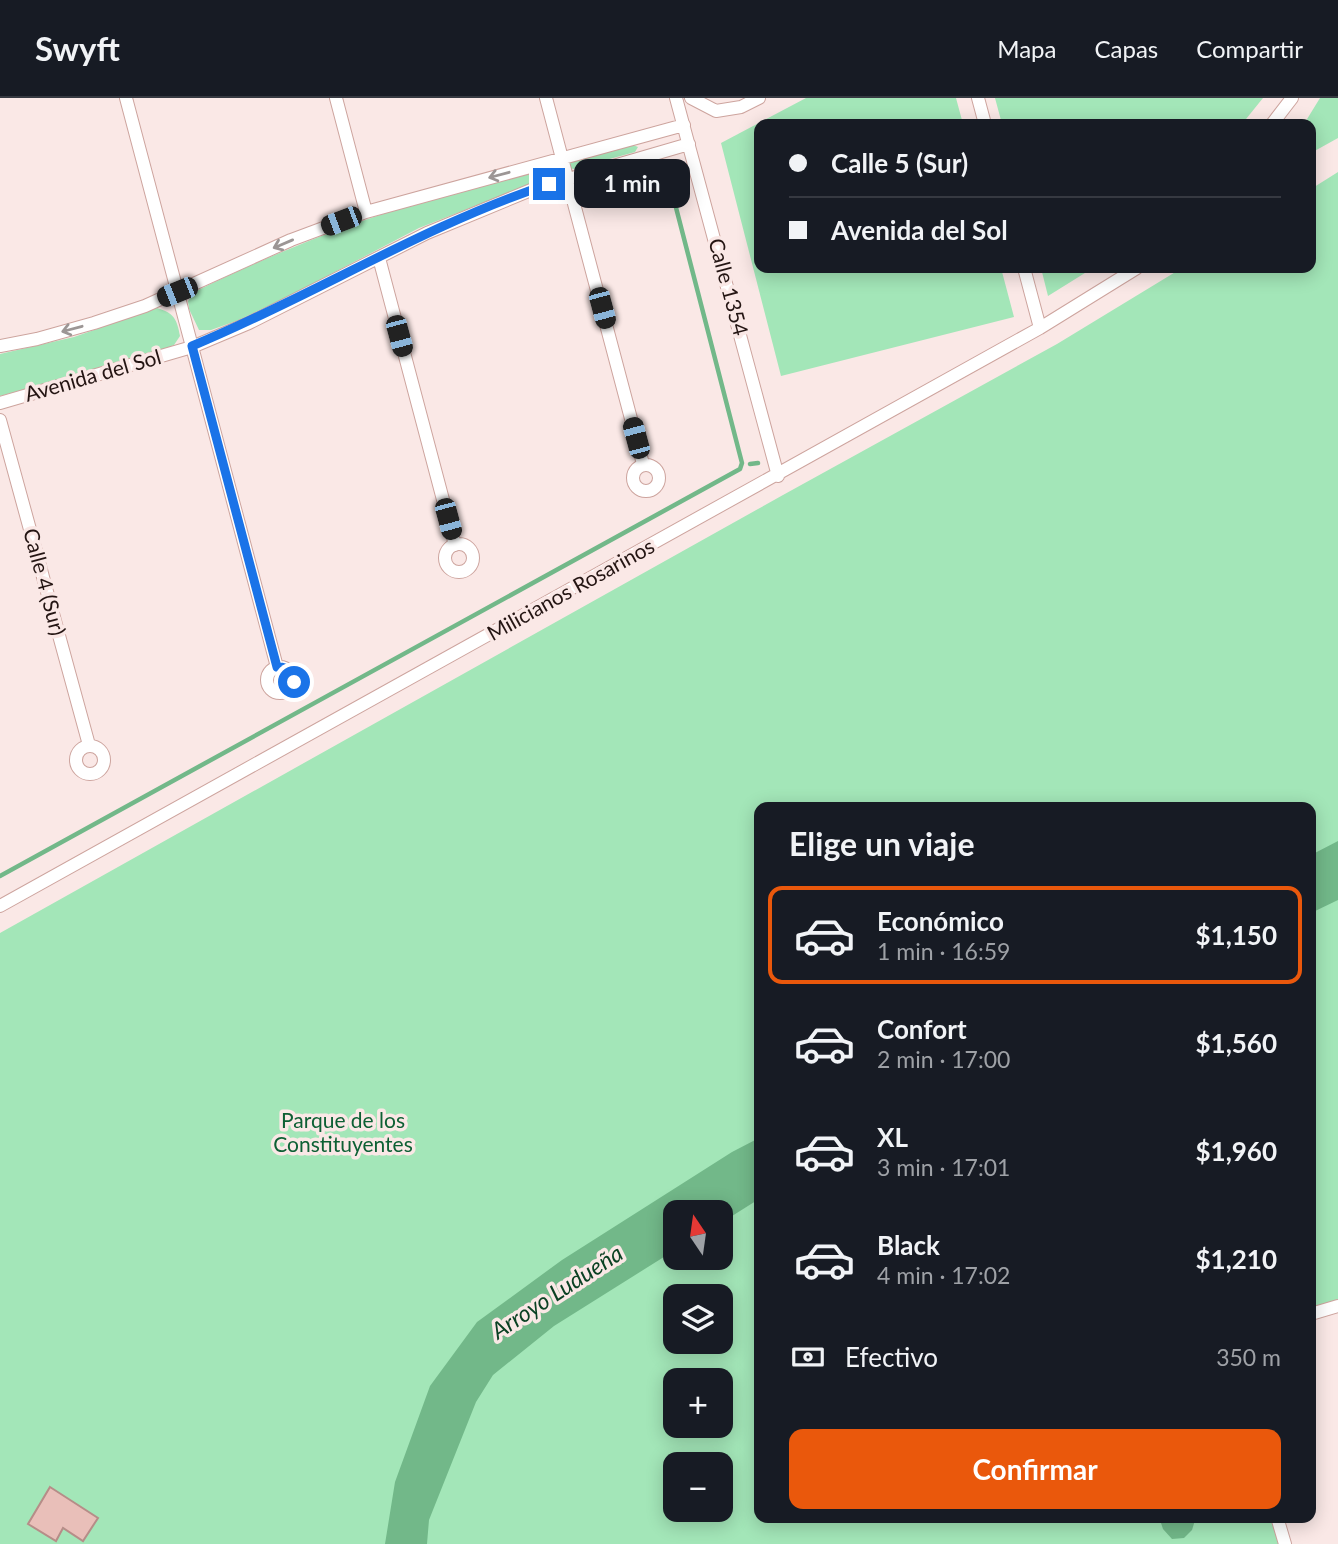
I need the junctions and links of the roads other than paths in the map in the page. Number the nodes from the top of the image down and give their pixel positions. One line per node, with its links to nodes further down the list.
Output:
1 (126, 98): 19 (street)
2 (336, 98): 15 (street)
3 (546, 98): 13 (street)
4 (677, 98): 11 (street, Calle 1354)
5 (691, 98): 6 (street)
6 (759, 98)
7 (978, 98): 9 (street)
8 (1292, 98): 10 (street)
9 (984, 119)
10 (1276, 119)
11 (684, 125): 12 (street, Calle 1354); 13 (street)
12 (690, 144): 14 (street, Avenida del Sol); 26 (street, Calle 1354)
13 (562, 158): 14 (street); 15 (street, one-way to 15)
14 (567, 177): 16 (street, Avenida del Sol); 25 (street)
15 (366, 212): 19 (street, one-way to 19)
16 (379, 258): 22 (street, Avenida del Sol); 27 (street)
17 (1025, 273): 20 (street)
18 (1129, 273): 20 (street, Milicianos Rosarinos)
19 (177, 292): 21 (street, one-way to 21); 22 (street)
20 (1040, 328): 26 (street, Milicianos Rosarinos)
21 (0, 346)
22 (192, 346): 23 (street, Avenida del Sol); 28 (street)
23 (0, 403)
24 (0, 420): 29 (street, Calle 4 (Sur))
25 (643, 464)
26 (778, 476): 30 (street, Milicianos Rosarinos)
27 (455, 545)
28 (277, 667)
29 (89, 745)
30 (0, 906)
31 (1338, 1307): 32 (street)
32 (1316, 1313)
33 (1279, 1523): 34 (street)
34 (1284, 1544)

